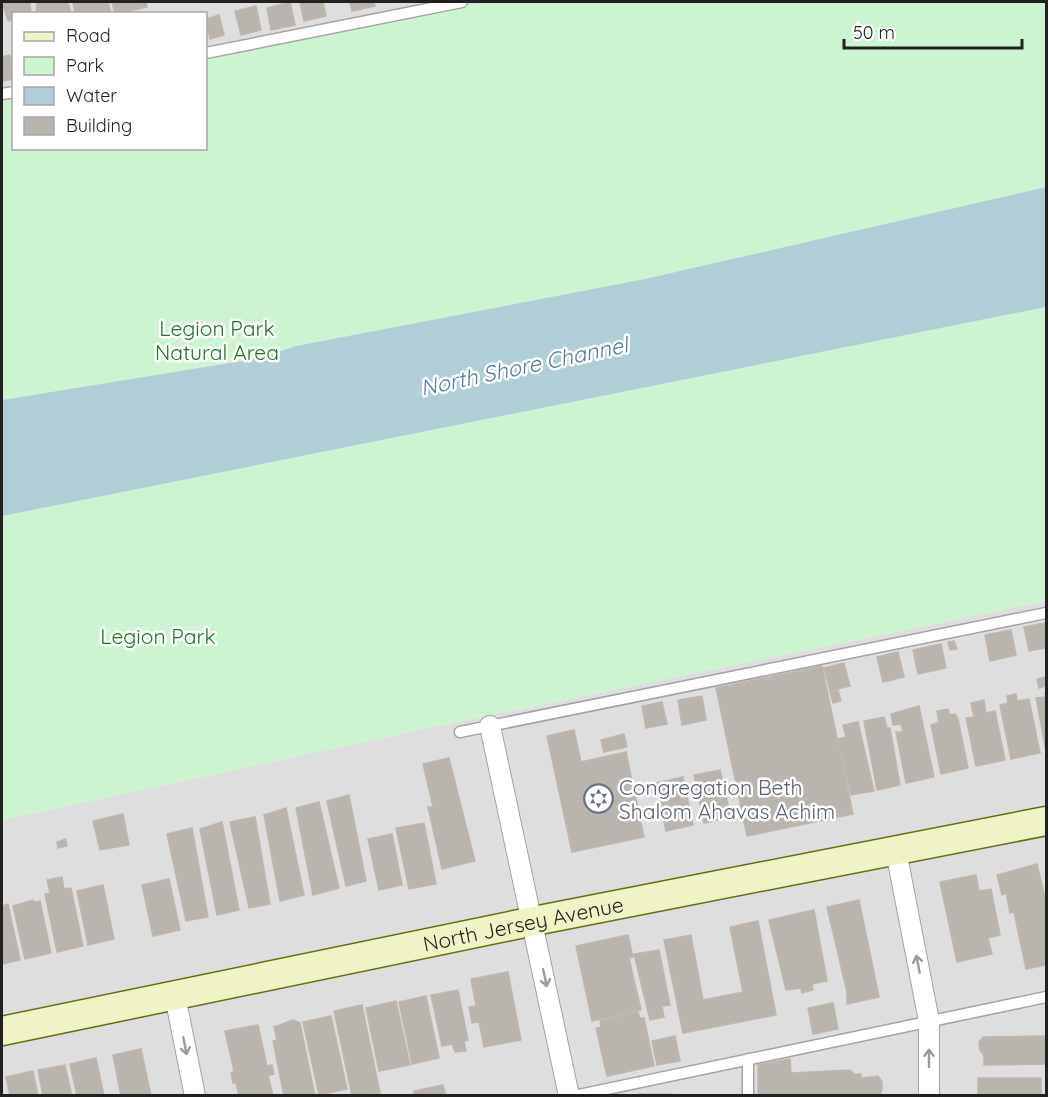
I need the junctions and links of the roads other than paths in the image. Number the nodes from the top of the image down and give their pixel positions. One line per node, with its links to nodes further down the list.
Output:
1 (462, 2): 2 (lane)
2 (207, 53)
3 (1047, 613): 4 (lane)
4 (490, 726): 5 (lane); 8 (street)
5 (460, 732)
6 (1047, 821): 7 (main road, North Jersey Avenue)
7 (896, 851): 8 (main road, North Jersey Avenue); 11 (street, one-way to 7)
8 (534, 921): 9 (main road, North Jersey Avenue); 15 (street, one-way to 15)
9 (175, 996): 12 (main road, North Jersey Avenue); 14 (street, one-way to 14)
10 (1047, 997): 11 (lane)
11 (929, 1021): 13 (lane); 18 (street, one-way to 11)
12 (2, 1031)
13 (748, 1059): 16 (lane); 17 (lane)
14 (195, 1095)
15 (569, 1095)
16 (574, 1095)
17 (748, 1095)
18 (929, 1095)

